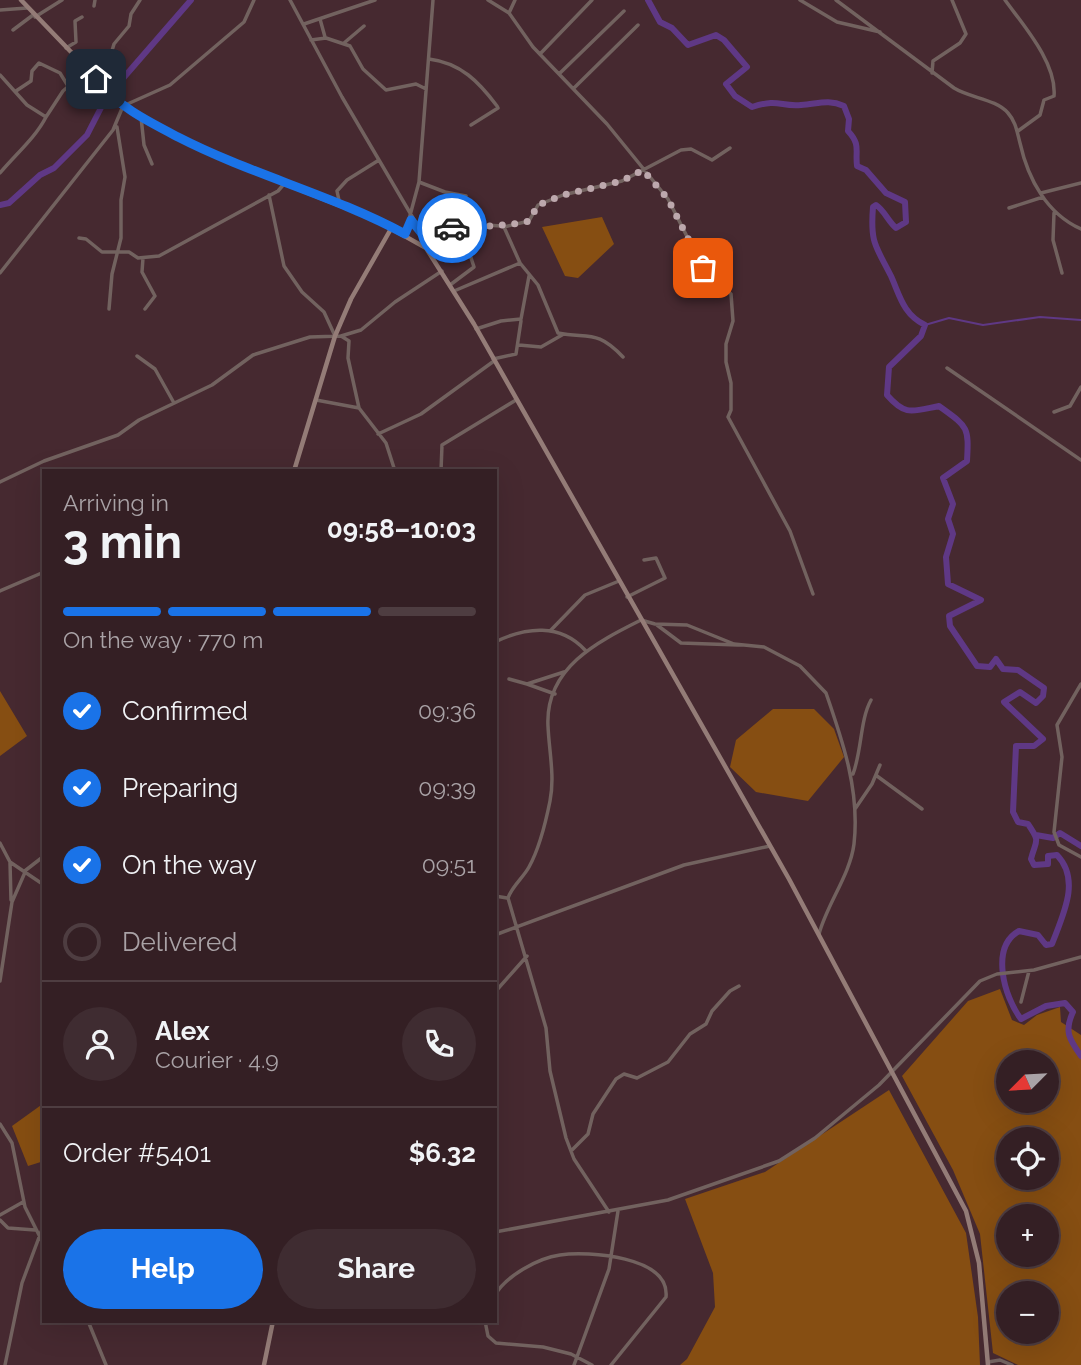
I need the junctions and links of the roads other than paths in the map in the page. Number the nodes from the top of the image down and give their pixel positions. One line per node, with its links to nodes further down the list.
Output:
1 (21, 0): 17 (street)
2 (62, 0): 21 (street)
3 (96, 0): 16 (street)
4 (140, 0): 35 (street)
5 (254, 0): 43 (street)
6 (290, 0): 24 (street)
7 (375, 0): 23 (street)
8 (433, 0): 34 (street)
9 (515, 0): 20 (street)
10 (592, 0): 33 (street)
11 (800, 0): 28 (street)
12 (836, 0): 28 (street)
13 (952, 0): 36 (street)
14 (1005, 0): 48 (street)
15 (492, 1): 20 (street)
16 (94, 6)
17 (27, 8): 18 (street); 21 (street)
18 (0, 10)
19 (624, 11): 37 (street)
20 (509, 13): 33 (street)
21 (34, 16): 27 (street); 32 (street)
22 (82, 17): 32 (street)
23 (320, 19): 24 (street); 29 (street)
24 (304, 24): 30 (street)
25 (638, 25): 40 (street)
26 (364, 26): 31 (street)
27 (13, 30)
28 (882, 32): 36 (street)
29 (326, 38): 30 (street); 31 (street)
30 (311, 40): 50 (street)
31 (344, 43): 41 (street)
32 (66, 48): 35 (street)
33 (540, 54): 37 (street)
34 (429, 59): 41 (street); 47 (street)
35 (89, 72): 39 (street); 43 (street)
36 (932, 73): 48 (street)
37 (559, 74): 40 (street)
38 (0, 75): 42 (street)
39 (68, 86): 42 (street); 44 (street)
40 (574, 88): 52 (street)
41 (426, 89): 54 (street)
42 (16, 91): 44 (street)
43 (123, 106): 45 (street); 46 (street)
44 (47, 117): 53 (street)
45 (141, 117): 51 (street); 56 (street)
46 (117, 125): 72 (street); 76 (street)
47 (471, 125)
48 (1018, 131): 58 (street)
49 (730, 148): 52 (street)
50 (379, 160): 60 (street); 63 (street)
51 (152, 164)
52 (643, 170): 66 (street); 108 (street)
53 (0, 173)
54 (419, 182): 59 (street); 63 (street)
55 (1081, 183): 58 (street)
56 (284, 184): 57 (street); 60 (street)
57 (269, 195): 73 (street); 86 (street)
58 (1042, 195): 61 (street); 62 (street)
59 (466, 196)
60 (340, 205): 64 (street)
61 (1009, 208)
62 (1054, 213): 67 (street); 77 (street)
63 (411, 220): 68 (street); 69 (street)
64 (392, 227): 68 (street); 86 (street)
65 (461, 227): 66 (street); 69 (street); 79 (street)
66 (505, 228): 74 (street)
67 (1081, 229)
68 (405, 234): 71 (street)
69 (423, 235): 71 (street)
70 (79, 239): 72 (street)
71 (426, 248): 75 (street)
72 (118, 251): 73 (street); 82 (street)
73 (144, 258): 81 (street)
74 (520, 264): 78 (street); 80 (street)
75 (442, 271): 79 (street); 86 (street)
76 (0, 273)
77 (1062, 273)
78 (530, 276): 83 (street); 85 (street)
79 (450, 285): 80 (street)
80 (454, 290): 84 (street)
81 (145, 309)
82 (109, 310)
83 (521, 319): 84 (street); 87 (street)
84 (477, 329): 90 (street)
85 (563, 335): 87 (street); 89 (street)
86 (338, 336): 93 (street); 95 (street); 96 (street)
87 (519, 345): 90 (street)
88 (137, 356): 95 (street)
89 (623, 357)
90 (494, 360): 94 (street); 98 (street)
91 (947, 368): 99 (street)
92 (1081, 387): 97 (street)
93 (316, 400): 96 (street); 100 (street)
94 (516, 400): 102 (street); 106 (street)
95 (174, 403): 103 (street)
96 (359, 408): 98 (street)
97 (1054, 412)
98 (378, 434): 101 (street)
99 (1081, 460)
100 (295, 469)
101 (394, 469)
102 (441, 469)
103 (0, 482)
104 (644, 560): 109 (street)
105 (42, 573): 107 (street)
106 (620, 580): 109 (street); 112 (street)
107 (0, 591)
108 (813, 594)
109 (627, 597): 110 (street)
110 (641, 620): 111 (street); 115 (street); 128 (street)
111 (655, 624): 114 (street); 114 (street)
112 (551, 629): 113 (street); 115 (street)
113 (497, 641)
114 (740, 645): 123 (street)
115 (584, 650): 116 (street)
116 (566, 671): 118 (street); 120 (street)
117 (509, 678): 118 (street)
118 (527, 684): 120 (street)
119 (1081, 684): 129 (street)
120 (555, 694): 135 (street)
121 (871, 700): 123 (street)
122 (880, 765): 124 (street)
123 (852, 776): 126 (street)
124 (877, 776): 125 (street); 126 (street)
125 (922, 809)
126 (854, 810): 139 (street)
127 (0, 843): 131 (street)
128 (770, 846): 137 (street); 139 (street)
129 (1081, 857)
130 (42, 858): 132 (street)
131 (10, 862): 132 (street); 136 (street)
132 (26, 870): 133 (street); 136 (street)
133 (42, 883)
134 (497, 896): 135 (street)
135 (508, 898): 137 (street)
136 (12, 902): 142 (street)
137 (517, 926): 138 (street); 140 (street)
138 (497, 933)
139 (819, 934): 148 (street)
140 (527, 956): 146 (street); 150 (street)
141 (1081, 957): 143 (street)
142 (1, 966): 144 (street)
143 (1029, 971): 147 (street); 148 (street)
144 (0, 981)
145 (738, 986): 150 (street)
146 (497, 990)
147 (1021, 1002)
148 (893, 1072): 152 (street); 165 (street)
149 (0, 1124): 151 (street)
150 (571, 1152): 153 (street)
151 (23, 1202): 154 (street); 157 (street)
152 (618, 1211): 153 (street); 159 (street)
153 (609, 1212): 156 (street)
154 (0, 1218): 157 (street)
155 (42, 1226): 157 (street)
156 (497, 1232)
157 (36, 1233): 158 (street); 166 (street)
158 (42, 1242)
159 (612, 1258): 160 (street); 164 (street); 171 (street)
160 (497, 1293)
161 (90, 1323): 167 (street)
162 (273, 1323): 168 (street)
163 (485, 1323): 164 (street)
164 (576, 1358): 169 (street); 170 (street)
165 (988, 1364): 172 (street)
166 (5, 1365)
167 (106, 1365)
168 (264, 1365)
169 (574, 1365)
170 (592, 1365)
171 (611, 1365)
172 (1013, 1365)

